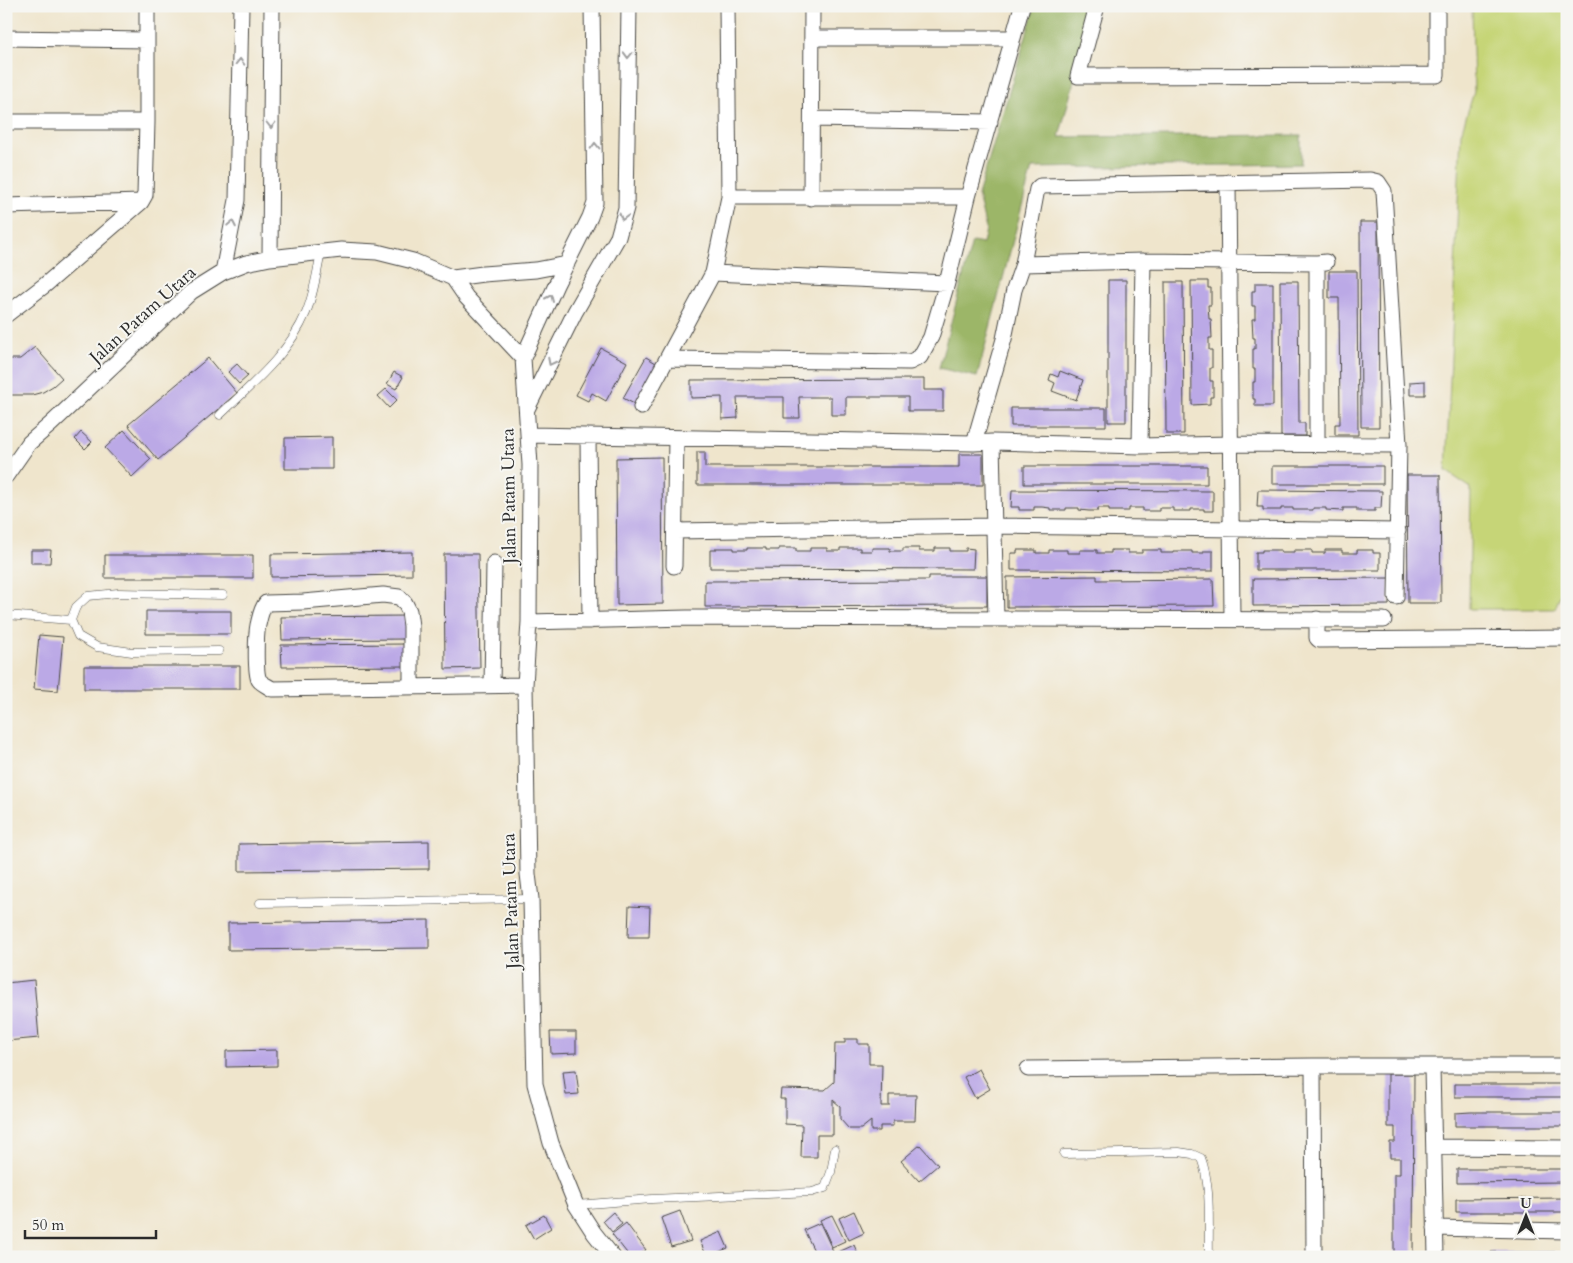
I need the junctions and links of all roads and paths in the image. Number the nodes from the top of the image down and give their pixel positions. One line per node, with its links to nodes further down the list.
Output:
1 (147, 6): 14 (street)
2 (241, 6): 31 (street, one-way to 2)
3 (272, 6): 26 (street, one-way to 26)
4 (592, 6): 29 (street, one-way to 4)
5 (629, 6): 39 (street, one-way to 39)
6 (727, 6): 20 (street)
7 (812, 6): 12 (street)
8 (1022, 6): 13 (street)
9 (1097, 6): 10 (street)
10 (1437, 6)
11 (6, 38): 14 (street)
12 (812, 38): 13 (street); 15 (street)
13 (1013, 38): 18 (street)
14 (147, 40): 17 (street)
15 (812, 119): 18 (street); 22 (street)
16 (6, 122): 17 (street)
17 (148, 122): 23 (street)
18 (990, 122): 21 (street)
19 (1228, 182): 28 (street); 30 (street); 48 (street)
20 (729, 197): 22 (street); 32 (street)
21 (968, 197): 22 (street); 34 (street)
22 (811, 198)
23 (141, 202): 24 (street); 35 (street)
24 (6, 206)
25 (321, 252): 26 (street, Jalan Patam Utara); 33 (street, Jalan Patam Utara); 40 (lane)
26 (270, 258): 31 (street, Jalan Patam Utara)
27 (1143, 261): 28 (street); 30 (street); 49 (street)
28 (1229, 261): 46 (street); 47 (street)
29 (567, 264): 33 (street); 36 (street, one-way to 29)
30 (1023, 264): 45 (street)
31 (223, 272): 50 (street, Jalan Patam Utara)
32 (713, 273): 34 (street); 37 (street)
33 (453, 278): 36 (street)
34 (947, 283): 37 (street)
35 (6, 315)
36 (523, 358): 39 (street, Jalan Patam Utara)
37 (668, 359): 38 (street)
38 (641, 407)
39 (526, 411): 41 (street, Jalan Patam Utara)
40 (220, 416)
41 (529, 435): 42 (street); 67 (street, Jalan Patam Utara)
42 (588, 437): 43 (street); 66 (street)
43 (676, 438): 45 (street); 54 (street)
44 (992, 442): 45 (street); 49 (street); 52 (street)
45 (974, 443)
46 (1231, 444): 47 (street); 49 (street); 53 (street)
47 (1317, 445): 48 (street)
48 (1399, 445): 55 (street)
49 (1140, 446)
50 (11, 460): 51 (street, Jalan Patam Utara)
51 (6, 476)
52 (994, 526): 53 (street); 54 (street); 61 (street)
53 (1232, 530): 55 (street); 64 (street)
54 (676, 531): 57 (street)
55 (1398, 531): 59 (street)
56 (494, 563): 72 (street)
57 (674, 566)
58 (223, 595): 63 (lane)
59 (1396, 597)
60 (6, 615): 63 (lane)
61 (996, 619): 64 (street); 66 (street)
62 (1316, 619): 64 (street); 65 (street); 68 (street)
63 (72, 620): 69 (lane)
64 (1232, 620)
65 (1384, 620)
66 (590, 621): 67 (street)
67 (529, 622): 70 (street, Jalan Patam Utara)
68 (1567, 638)
69 (219, 650)
70 (525, 685): 72 (street); 73 (street, Jalan Patam Utara)
71 (411, 686): 71 (street); 72 (street)
72 (492, 686)
73 (531, 899): 74 (lane); 83 (street, Jalan Patam Utara)
74 (260, 903)
75 (1313, 1066): 77 (street); 78 (street); 88 (street)
76 (1567, 1066): 77 (street)
77 (1432, 1067): 79 (street)
78 (1028, 1069)
79 (1434, 1147): 80 (street); 84 (street)
80 (1567, 1148)
81 (835, 1150): 83 (lane)
82 (1064, 1154): 87 (lane)
83 (576, 1205): 86 (street, Jalan Patam Utara)
84 (1435, 1228): 85 (street); 89 (street)
85 (1567, 1231)
86 (613, 1257)
87 (1209, 1257)
88 (1314, 1257)
89 (1436, 1257)

